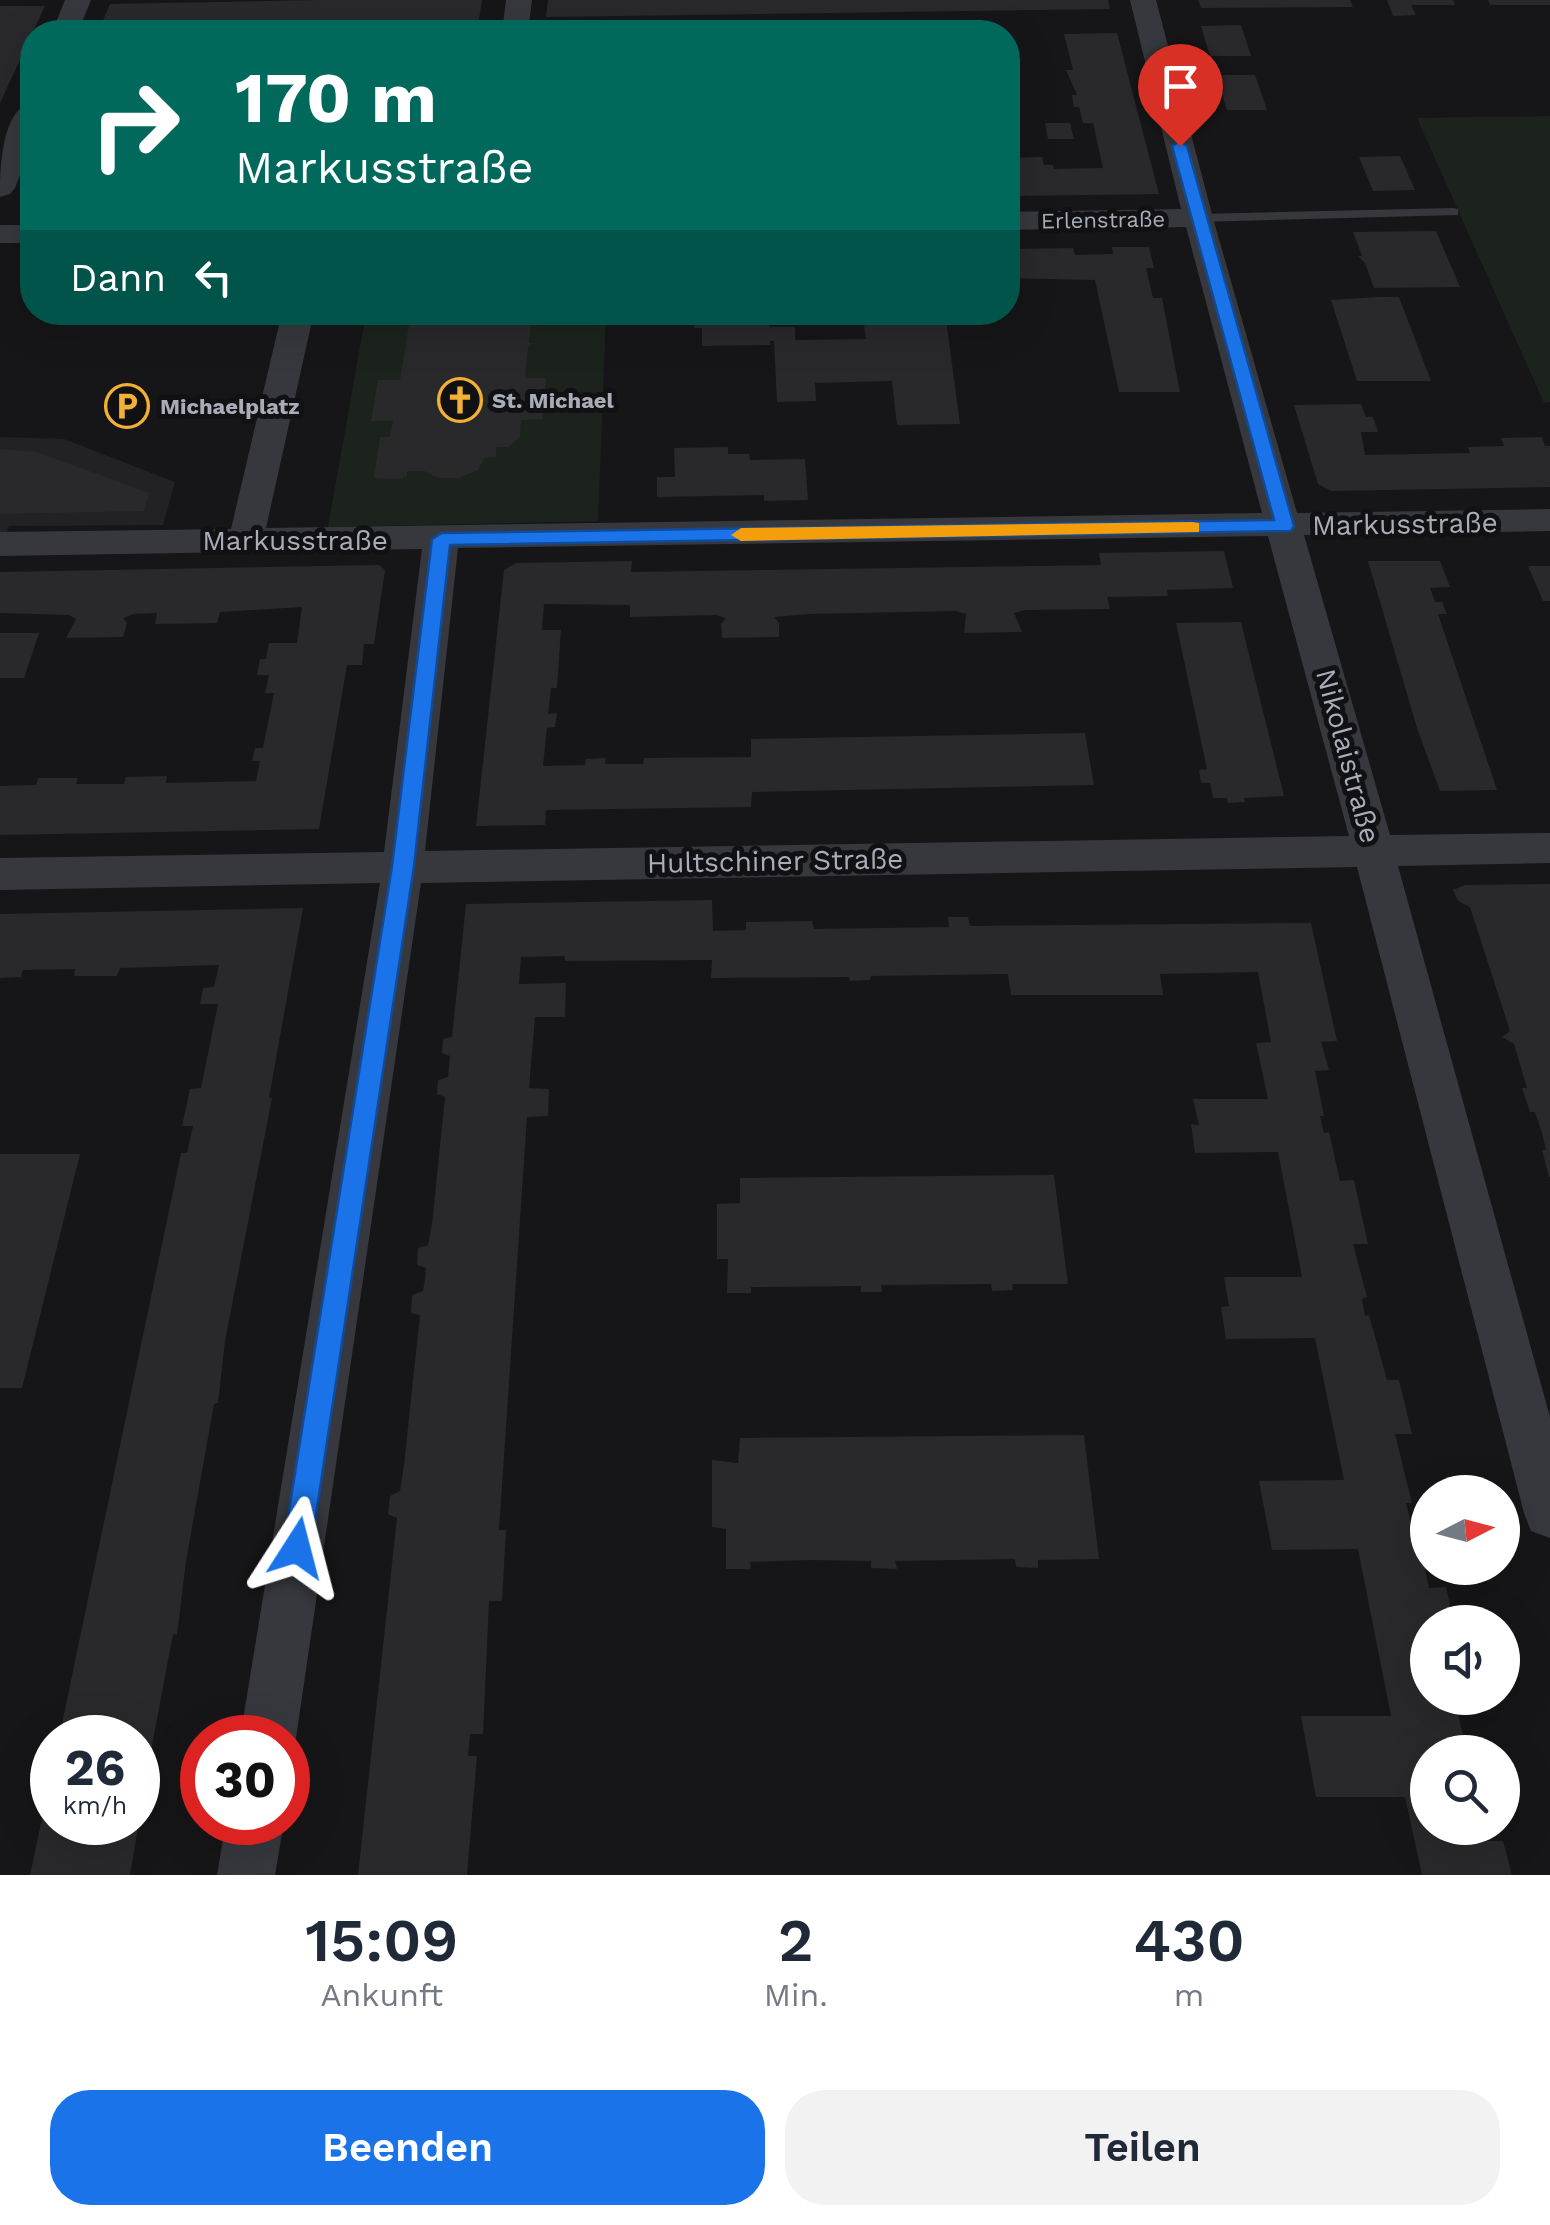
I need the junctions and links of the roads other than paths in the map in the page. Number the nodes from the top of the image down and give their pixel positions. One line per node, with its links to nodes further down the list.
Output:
1 (1143, 0): 5 (street, Nikolaistraße)
2 (20, 139): 3 (street)
3 (0, 188)
4 (1453, 212): 5 (lane)
5 (1198, 218): 6 (street, Erlenstraße); 9 (street, Nikolaistraße)
6 (1020, 221)
7 (295, 325): 11 (street)
8 (1550, 520): 9 (street, Markusstraße)
9 (1285, 526): 10 (street, Markusstraße); 14 (street, Nikolaistraße)
10 (442, 539): 11 (street, Markusstraße); 15 (street)
11 (246, 540): 12 (street, Markusstraße)
12 (0, 544)
13 (1550, 848): 14 (street, Hultschiner Straße)
14 (1374, 852): 15 (street, Hultschiner Straße); 17 (street, Nikolaistraße)
15 (403, 866): 16 (street, Hultschiner Straße); 18 (street)
16 (0, 874)
17 (1550, 1513)
18 (272, 1715)
19 (251, 1845): 20 (street)
20 (246, 1875)

